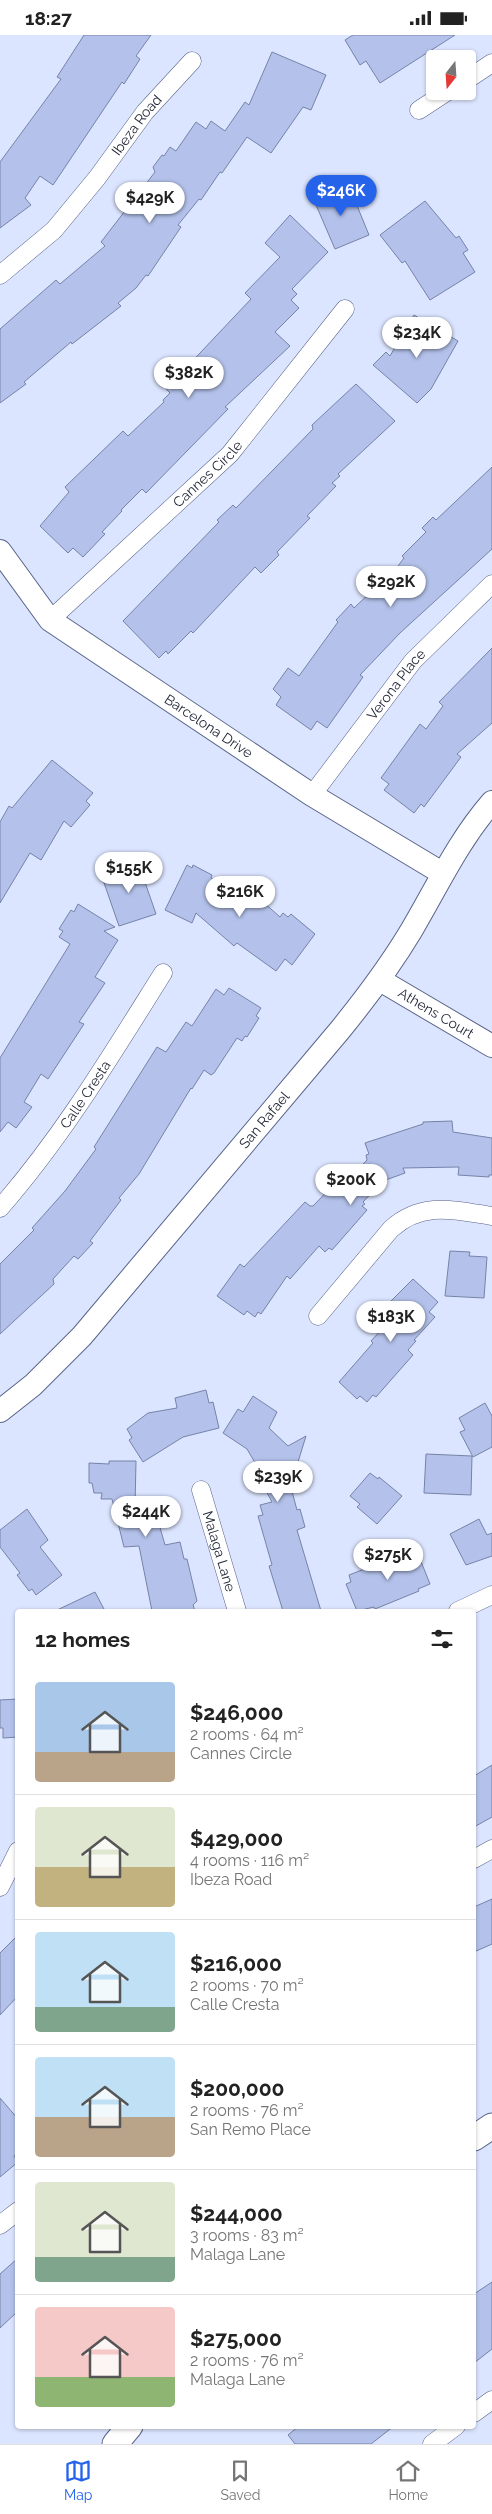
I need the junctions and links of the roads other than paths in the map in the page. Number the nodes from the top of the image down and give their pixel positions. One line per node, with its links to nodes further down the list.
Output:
1 (192, 61): 6 (street, Ibeza Road)
2 (492, 63): 3 (street)
3 (476, 74)
4 (434, 100): 5 (street)
5 (419, 110)
6 (0, 275)
7 (345, 309): 10 (street, Cannes Circle)
8 (0, 551): 10 (street, Barcelona Drive)
9 (492, 584): 11 (street, Verona Place)
10 (50, 619): 11 (street, Barcelona Drive)
11 (312, 795): 13 (street, Barcelona Drive)
12 (492, 802): 13 (street, San Rafael)
13 (442, 873): 15 (street, San Rafael)
14 (163, 973): 17 (street, Calle Cresta)
15 (380, 980): 16 (street, Athens Court); 20 (street, San Rafael)
16 (492, 1046)
17 (0, 1208)
18 (492, 1216): 19 (street)
19 (318, 1316)
20 (0, 1411)
21 (201, 1490): 23 (street, Malaga Lane)
22 (492, 1595): 24 (street)
23 (236, 1609)
24 (462, 1609)
25 (492, 1849): 27 (street)
26 (15, 1857): 28 (street)
27 (476, 1858)
28 (0, 1887)
29 (492, 2126): 30 (main road)
30 (476, 2137)
31 (15, 2213): 32 (street)
32 (0, 2225)
33 (492, 2399): 34 (street)
34 (476, 2411)
35 (128, 2429): 38 (main road)
36 (452, 2429): 37 (street)
37 (433, 2443)
38 (115, 2444)

